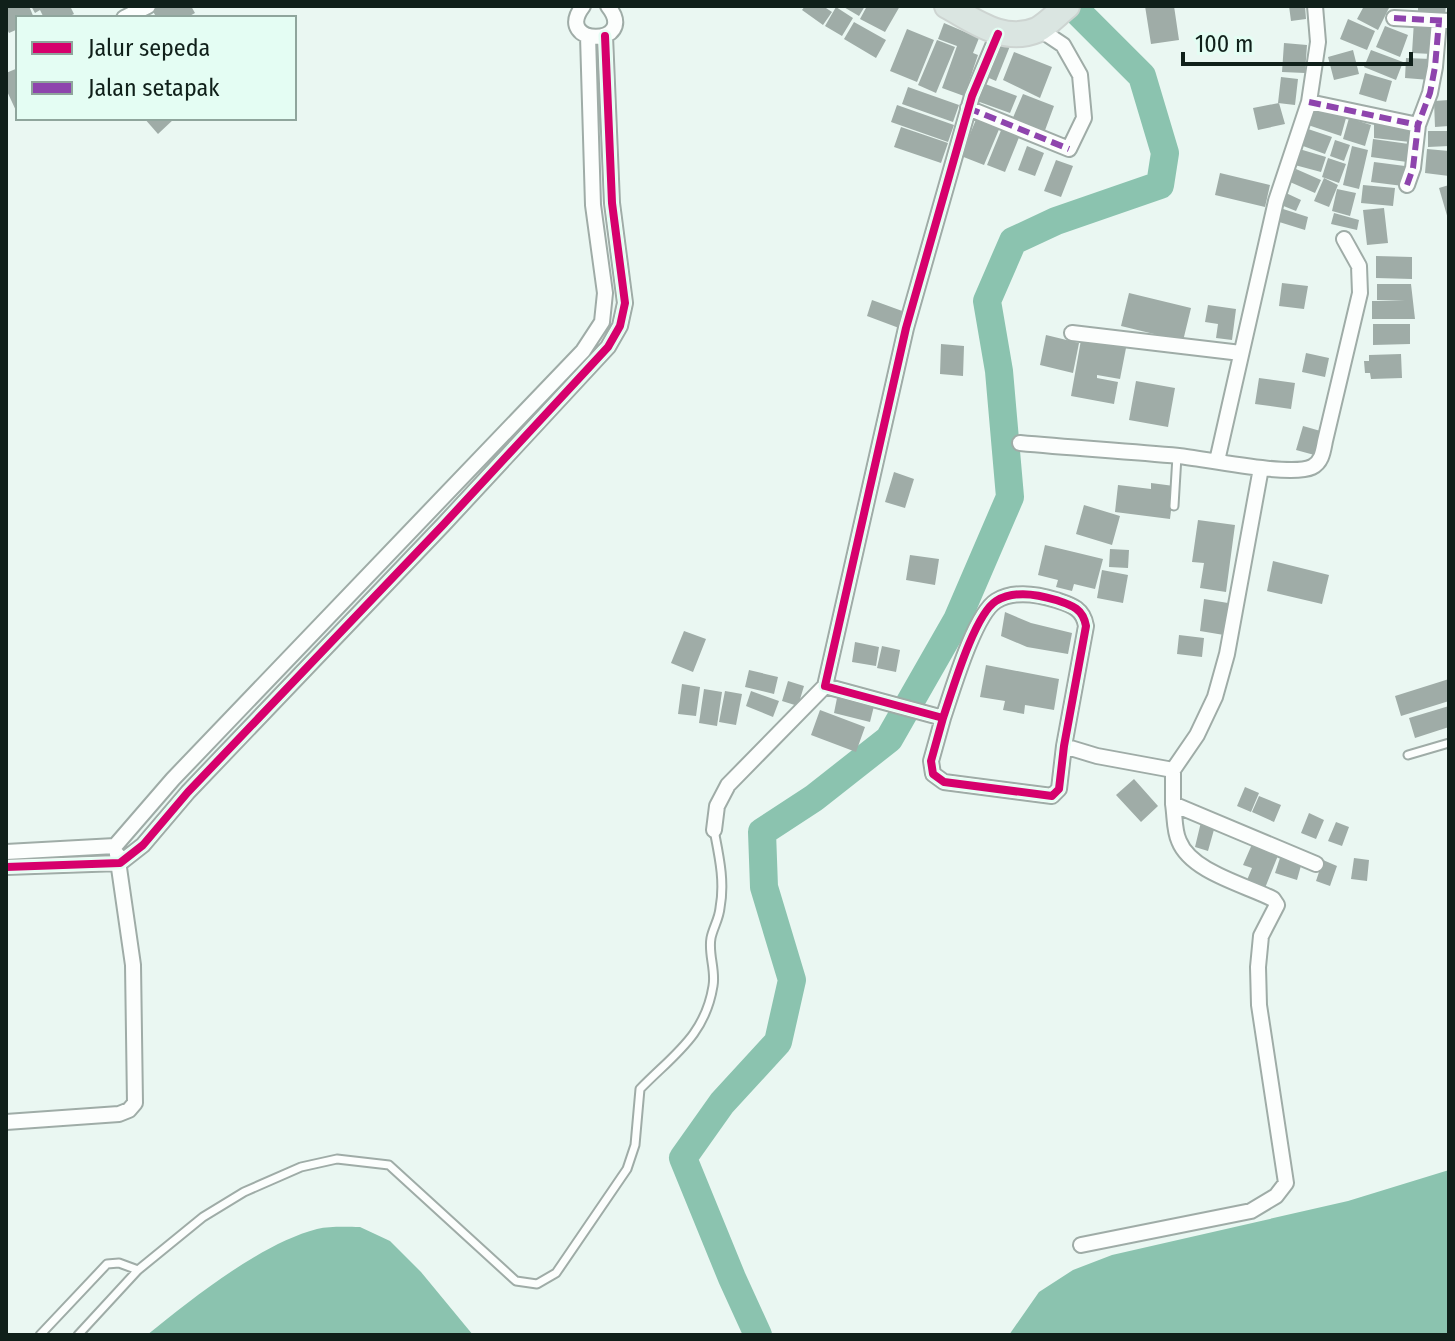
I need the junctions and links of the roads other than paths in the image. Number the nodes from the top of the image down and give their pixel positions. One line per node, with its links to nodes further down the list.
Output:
1 (583, 6): 9 (street)
2 (608, 6): 10 (street)
3 (947, 6): 8 (main road)
4 (1315, 6): 11 (street)
5 (1052, 18): 8 (main road); 12 (street)
6 (1394, 18): 7 (street)
7 (1444, 21): 13 (street)
8 (998, 34): 12 (street)
9 (588, 36): 10 (street); 16 (street)
10 (605, 36): 15 (street)
11 (1309, 102): 13 (street); 19 (street)
12 (968, 108): 27 (street)
13 (1418, 125): 14 (street)
14 (1407, 185)
15 (612, 203): 16 (street); 26 (street)
16 (593, 205): 25 (street)
17 (1344, 239): 23 (street)
18 (1072, 333): 19 (street)
19 (1241, 353): 22 (street)
20 (1020, 443): 21 (street)
21 (1177, 456): 22 (street); 24 (lane)
22 (1217, 461): 23 (street)
23 (1261, 468): 32 (street)
24 (1174, 506)
25 (431, 511): 26 (street); 33 (street)
26 (443, 525): 34 (street)
27 (825, 686): 28 (street); 36 (street)
28 (943, 718): 30 (street); 30 (street)
29 (1449, 743): 31 (lane)
30 (1064, 746): 32 (street)
31 (1408, 755)
32 (1173, 770): 35 (street)
33 (173, 779): 34 (street); 37 (street)
34 (188, 792): 39 (street)
35 (1173, 804): 40 (street); 43 (street)
36 (714, 830): 44 (lane)
37 (115, 846): 38 (street); 39 (street)
38 (6, 852)
39 (120, 863): 41 (street); 42 (street)
40 (1316, 864)
41 (6, 867)
42 (6, 1122)
43 (1081, 1245)
44 (138, 1270): 45 (lane); 46 (lane)
45 (40, 1335)
46 (78, 1335)

